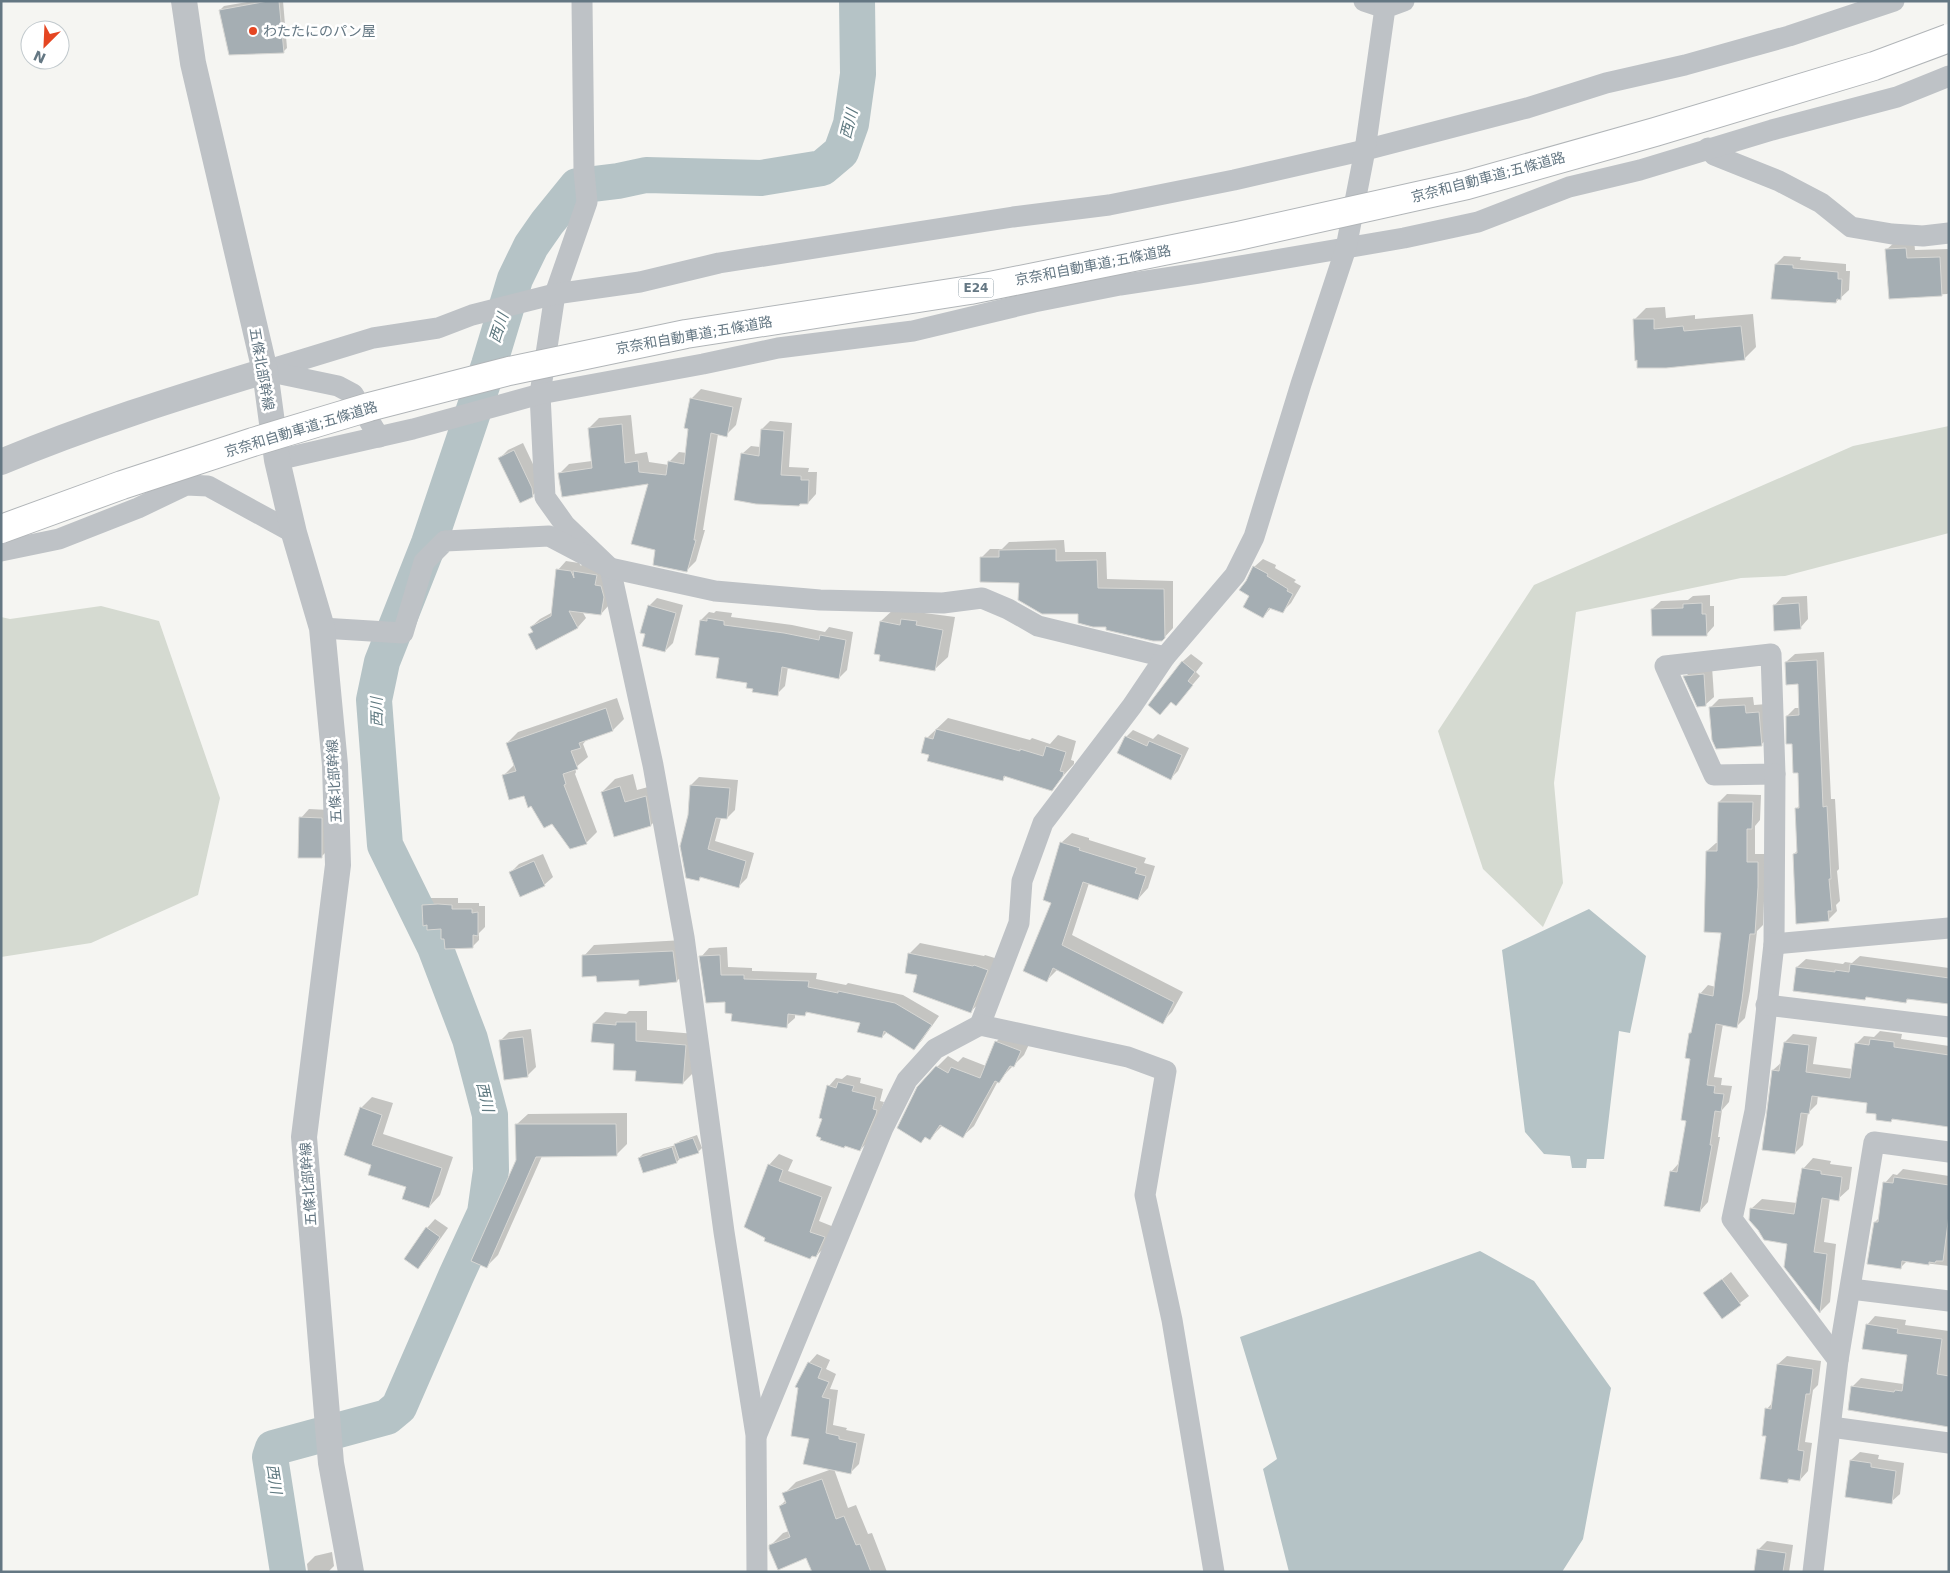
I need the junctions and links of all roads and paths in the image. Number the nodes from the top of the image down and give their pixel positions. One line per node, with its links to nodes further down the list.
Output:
1 (184, 1): 13 (street, 五條北部幹線)
2 (582, 1): 12 (street)
3 (1364, 1): 5 (street)
4 (1894, 1): 9 (street)
5 (1395, 5): 9 (street)
6 (1949, 38): 18 (highway, 京奈和自動車道;五條道路 / E24, bridge)
7 (1949, 76): 8 (street)
8 (1708, 148): 10 (street); 11 (street)
9 (1365, 150): 11 (street); 12 (street)
10 (1949, 233)
11 (1346, 248): 14 (street); 23 (street)
12 (555, 294): 13 (street); 14 (street)
13 (265, 372): 15 (street); 16 (street, 五條北部幹線); 17 (street)
14 (540, 394): 15 (street); 21 (street)
15 (379, 437): 16 (street)
16 (277, 460): 19 (street, 五條北部幹線)
17 (1, 462)
18 (1, 529)
19 (294, 533): 20 (street); 22 (street, 五條北部幹線)
20 (1, 551)
21 (610, 568): 22 (street); 23 (street); 35 (street)
22 (322, 628): 37 (street, 五條北部幹線)
23 (1165, 657): 28 (street)
24 (1776, 774): 24 (street); 26 (street)
25 (1949, 928): 26 (street)
26 (1774, 944): 27 (street)
27 (1766, 1005): 29 (street); 33 (street)
28 (980, 1025): 35 (street); 39 (street)
29 (1949, 1027)
30 (1949, 1152): 31 (street)
31 (1851, 1289): 32 (street); 33 (street)
32 (1949, 1301)
33 (1838, 1360): 34 (street)
34 (1831, 1427): 36 (street); 40 (street)
35 (756, 1435): 38 (street)
36 (1949, 1443)
37 (351, 1572)
38 (757, 1572)
39 (1214, 1572)
40 (1814, 1572)

